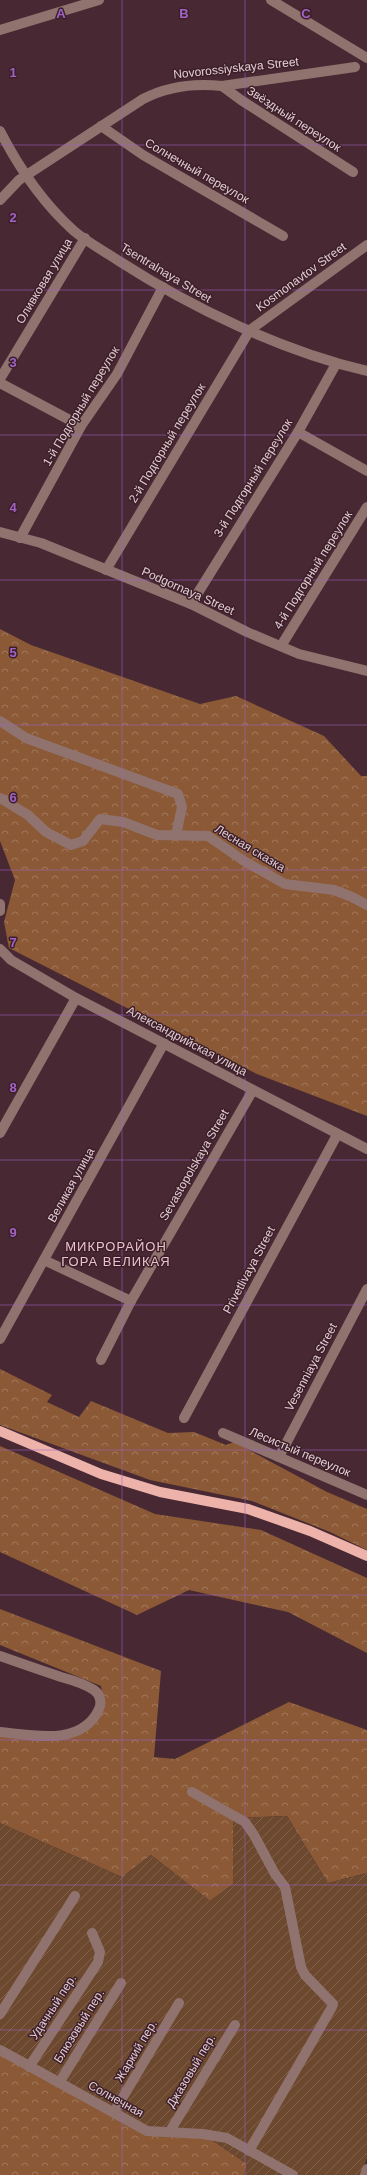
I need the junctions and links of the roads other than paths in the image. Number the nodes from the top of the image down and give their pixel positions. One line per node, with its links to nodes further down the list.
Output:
1 (99, 0): 3 (street)
2 (271, 0): 4 (street)
3 (0, 30)
4 (367, 58)
5 (355, 67): 6 (street, Novorossiyskaya Street)
6 (222, 86): 7 (street, Novorossiyskaya Street); 9 (street, Звёздный переулок)
7 (101, 126): 10 (street, Novorossiyskaya Street); 12 (street, Солнечный переулок)
8 (0, 131): 10 (street, Tsentralnaya Street)
9 (353, 172)
10 (26, 176): 11 (street, Novorossiyskaya Street); 13 (street, Tsentralnaya Street)
11 (0, 200)
12 (283, 236)
13 (85, 238): 15 (street, Tsentralnaya Street); 19 (street, Оливковая улица)
14 (367, 245): 16 (street, Kosmonavtov Street)
15 (163, 287): 16 (street, Tsentralnaya Street); 21 (street, 1-й Подгорный переулок)
16 (250, 330): 17 (street, Tsentralnaya Street); 27 (street, 2-й Подгорный переулок)
17 (336, 364): 18 (street, Tsentralnaya Street); 22 (street, 3-й Подгорный переулок)
18 (367, 371)
19 (0, 379)
20 (0, 383): 21 (street)
21 (81, 426): 26 (street, 1-й Подгорный переулок)
22 (298, 432): 23 (street); 28 (street, 3-й Подгорный переулок)
23 (367, 471)
24 (367, 507): 29 (street, 4-й Подгорный переулок)
25 (0, 532): 26 (street, Podgornaya Street)
26 (20, 538): 27 (street, Podgornaya Street)
27 (106, 570): 28 (street, Podgornaya Street)
28 (191, 604): 29 (street, Podgornaya Street)
29 (281, 646): 30 (street, Podgornaya Street)
30 (367, 671)
31 (0, 721): 33 (street)
32 (0, 798): 33 (street, Лесная сказка)
33 (176, 835): 35 (street, Лесная сказка)
34 (0, 904): 36 (street)
35 (367, 905)
36 (0, 911)
37 (0, 949): 38 (street, Александрийская улица)
38 (76, 998): 39 (street, Александрийская улица); 41 (street)
39 (164, 1043): 40 (street, Александрийская улица); 44 (street, Великая улица)
40 (252, 1090): 42 (street, Александрийская улица); 46 (street, Sevastopolskaya Street)
41 (0, 1133)
42 (337, 1135): 43 (street, Александрийская улица); 49 (street, Privetlivaya Street)
43 (367, 1149)
44 (44, 1260): 46 (street); 47 (street, Великая улица)
45 (367, 1289): 52 (street, Vesenniaya Street)
46 (131, 1300): 48 (street, Sevastopolskaya Street)
47 (0, 1339)
48 (101, 1360)
49 (184, 1418)
50 (0, 1431): 54 (main road)
51 (223, 1433): 52 (street, Лесистый переулок)
52 (279, 1457): 53 (street, Лесистый переулок)
53 (367, 1495)
54 (367, 1556)
55 (0, 1656): 56 (street)
56 (0, 1732)
57 (192, 1792): 69 (street)
58 (75, 1896): 62 (street)
59 (92, 1933): 65 (street, Удачный пер.)
60 (121, 1983): 66 (street, Блюзовый пер.)
61 (179, 2003): 67 (street, Жаркий пер.)
62 (0, 2014)
63 (235, 2025): 68 (street, Джазовый пер.)
64 (0, 2050): 65 (street, Солнечная)
65 (29, 2067): 66 (street, Солнечная)
66 (59, 2083): 67 (street, Солнечная)
67 (114, 2112): 68 (street, Солнечная)
68 (170, 2131): 69 (street, Солнечная)
69 (249, 2152): 71 (street, Солнечная)
70 (367, 2169): 72 (street)
71 (293, 2175)
72 (365, 2175)

